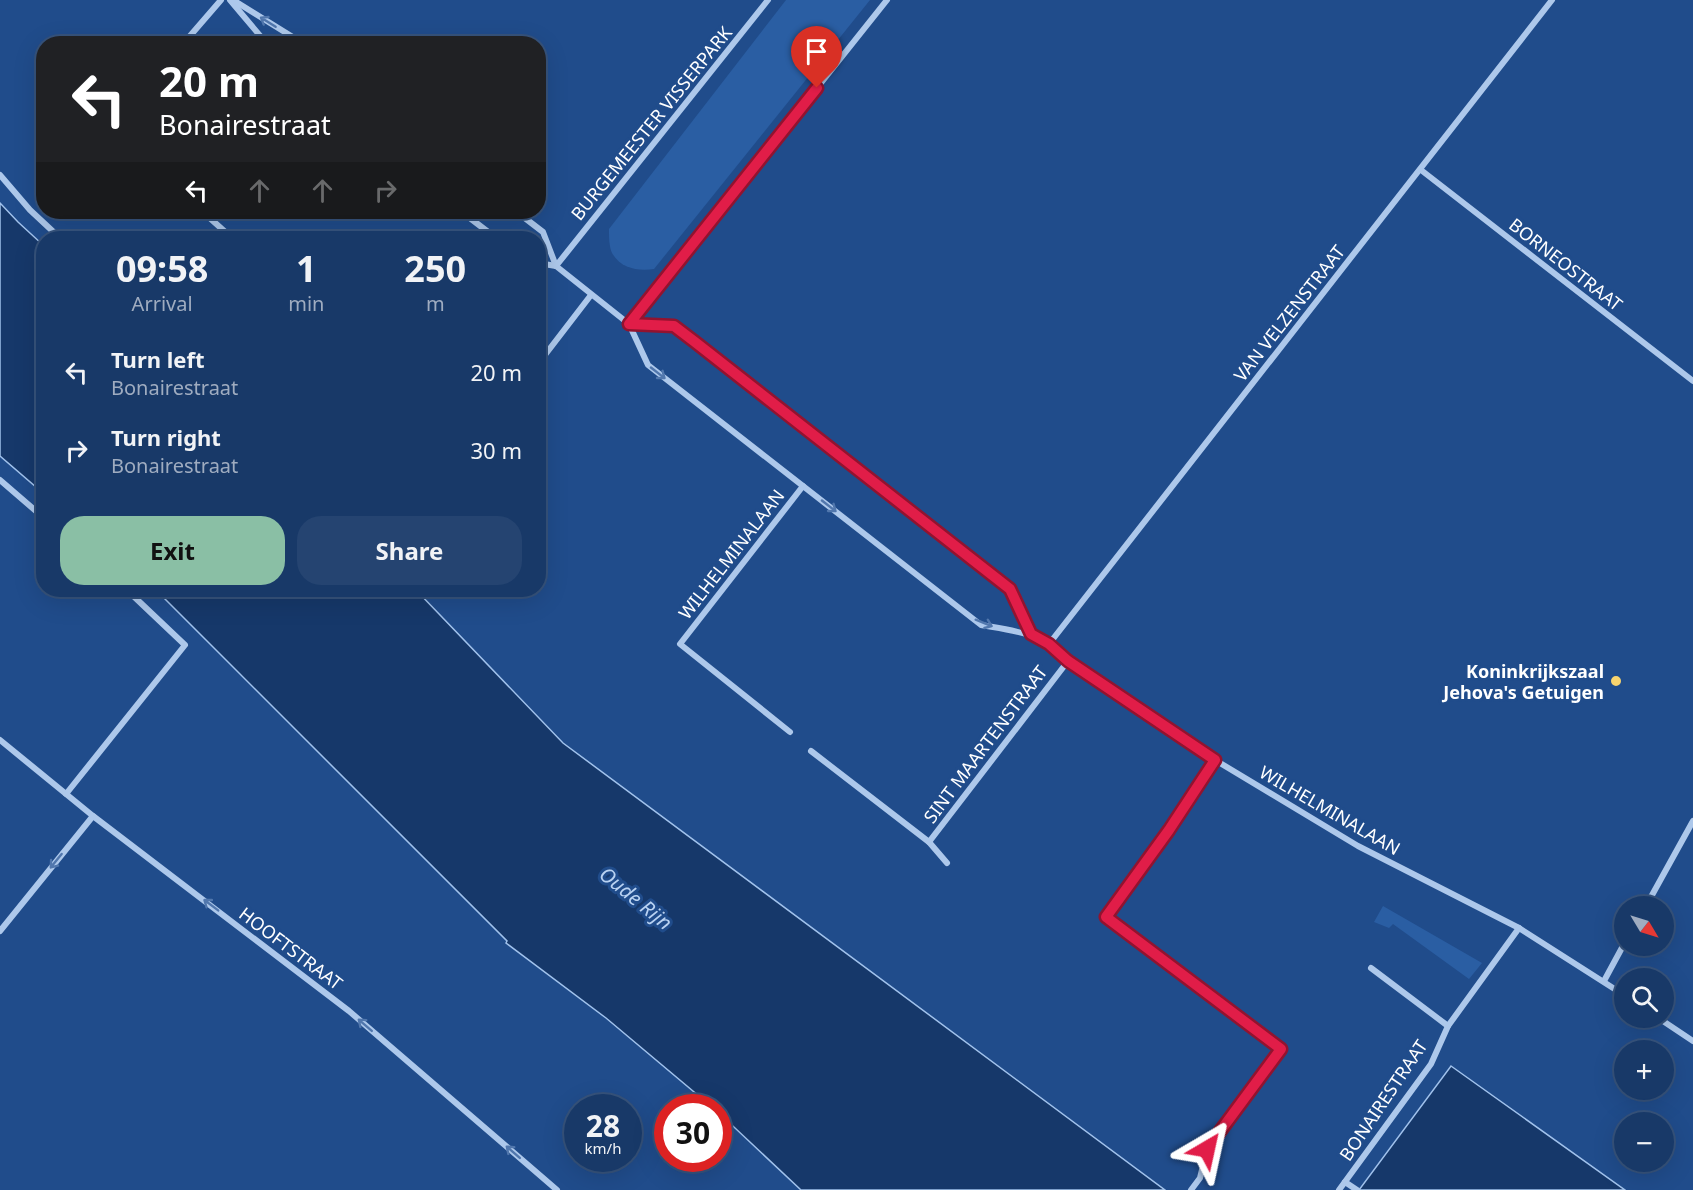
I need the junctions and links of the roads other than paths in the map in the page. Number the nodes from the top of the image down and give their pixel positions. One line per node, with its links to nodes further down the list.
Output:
1 (221, 0): 6 (street)
2 (231, 0): 7 (street); 8 (street, one-way to 2)
3 (768, 0): 22 (street, BURGEMEESTER VISSERPARK)
4 (887, 0): 24 (street)
5 (1552, 0): 9 (street, VAN VELZENSTRAAT)
6 (190, 36)
7 (260, 36)
8 (290, 36)
9 (1421, 170): 26 (street, BORNEOSTRAAT); 32 (street, VAN VELZENSTRAAT)
10 (0, 175): 11 (street)
11 (36, 216)
12 (40, 219): 16 (street)
13 (211, 219): 17 (street)
14 (471, 219): 18 (street)
15 (526, 219): 19 (street, WILHELMINALAAN)
16 (52, 231)
17 (224, 231)
18 (487, 231)
19 (542, 231)
20 (546, 240): 22 (street, WILHELMINALAAN)
21 (546, 264): 22 (street)
22 (556, 266): 23 (street, WILHELMINALAAN)
23 (591, 295): 24 (street, WILHELMINALAAN); 25 (street)
24 (629, 324): 28 (street, WILHELMINALAAN, one-way to 28); 31 (street)
25 (546, 354)
26 (1693, 381)
27 (0, 480): 29 (street)
28 (803, 486): 31 (street, WILHELMINALAAN, one-way to 31); 34 (street, WILHELMINALAAN)
29 (36, 511)
30 (134, 597): 38 (street)
31 (1031, 634): 32 (street, WILHELMINALAAN)
32 (1049, 644): 33 (street, WILHELMINALAAN)
33 (1068, 661): 37 (street, WILHELMINALAAN); 41 (street, SINT MAARTENSTRAAT)
34 (790, 732)
35 (0, 740): 38 (street, HOOFTSTRAAT)
36 (811, 751): 41 (street, SINT MAARTENSTRAAT)
37 (1215, 760): 44 (street, WILHELMINALAAN); 55 (street)
38 (66, 794): 39 (street, HOOFTSTRAAT)
39 (93, 816): 45 (street, one-way to 45); 54 (street, HOOFTSTRAAT, one-way to 39)
40 (1693, 822): 43 (street)
41 (929, 842): 42 (street)
42 (947, 863)
43 (1652, 896)
44 (1519, 928): 48 (street, WILHELMINALAAN); 50 (street, BONAIRESTRAAT)
45 (0, 931)
46 (1618, 956): 48 (street)
47 (1371, 968): 50 (street)
48 (1604, 981): 49 (street, WILHELMINALAAN)
49 (1614, 988)
50 (1449, 1026): 53 (street, BONAIRESTRAAT)
51 (1674, 1028): 52 (street)
52 (1693, 1041)
53 (1345, 1182): 56 (street, BONAIRESTRAAT); 57 (street)
54 (557, 1190)
55 (1191, 1190)
56 (1339, 1190)
57 (1357, 1190)

